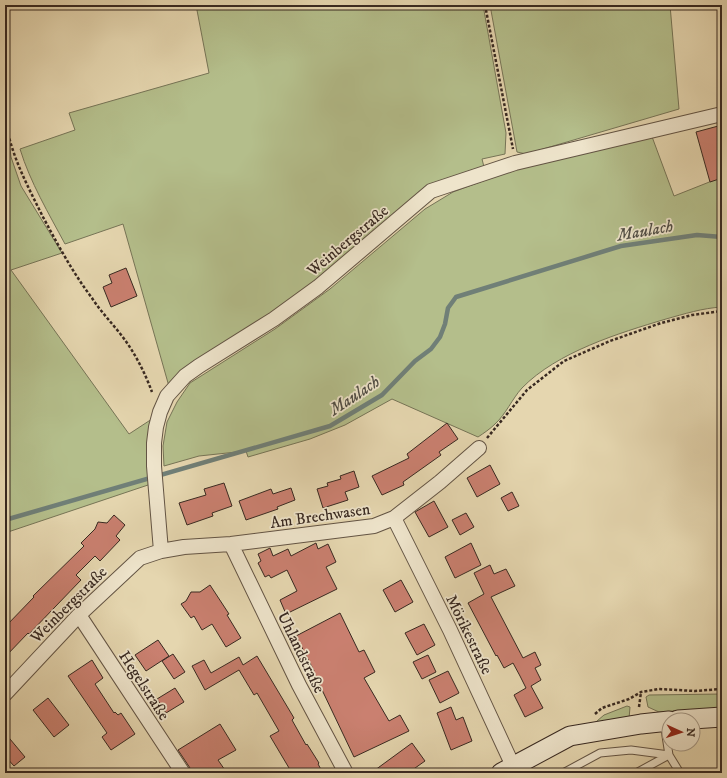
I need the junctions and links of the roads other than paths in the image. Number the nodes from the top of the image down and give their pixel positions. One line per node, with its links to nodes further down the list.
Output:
1 (722, 114): 5 (street, Weinbergstraße)
2 (479, 448): 3 (street, Am Brechwasen)
3 (394, 518): 4 (street, Am Brechwasen); 14 (street, Mörikestraße)
4 (231, 544): 5 (street, Am Brechwasen); 16 (street, Uhlandstraße)
5 (161, 551): 6 (street, Am Brechwasen)
6 (140, 558): 7 (street, Weinbergstraße)
7 (79, 615): 8 (street, Weinbergstraße); 15 (street, Hegelstraße)
8 (5, 694)
9 (722, 717): 10 (main road)
10 (701, 718)
11 (661, 721): 14 (main road)
12 (669, 752): 13 (lane)
13 (669, 755): 17 (lane); 18 (lane); 19 (lane)
14 (507, 770)
15 (183, 773)
16 (346, 773)
17 (563, 773)
18 (636, 773)
19 (680, 773)

